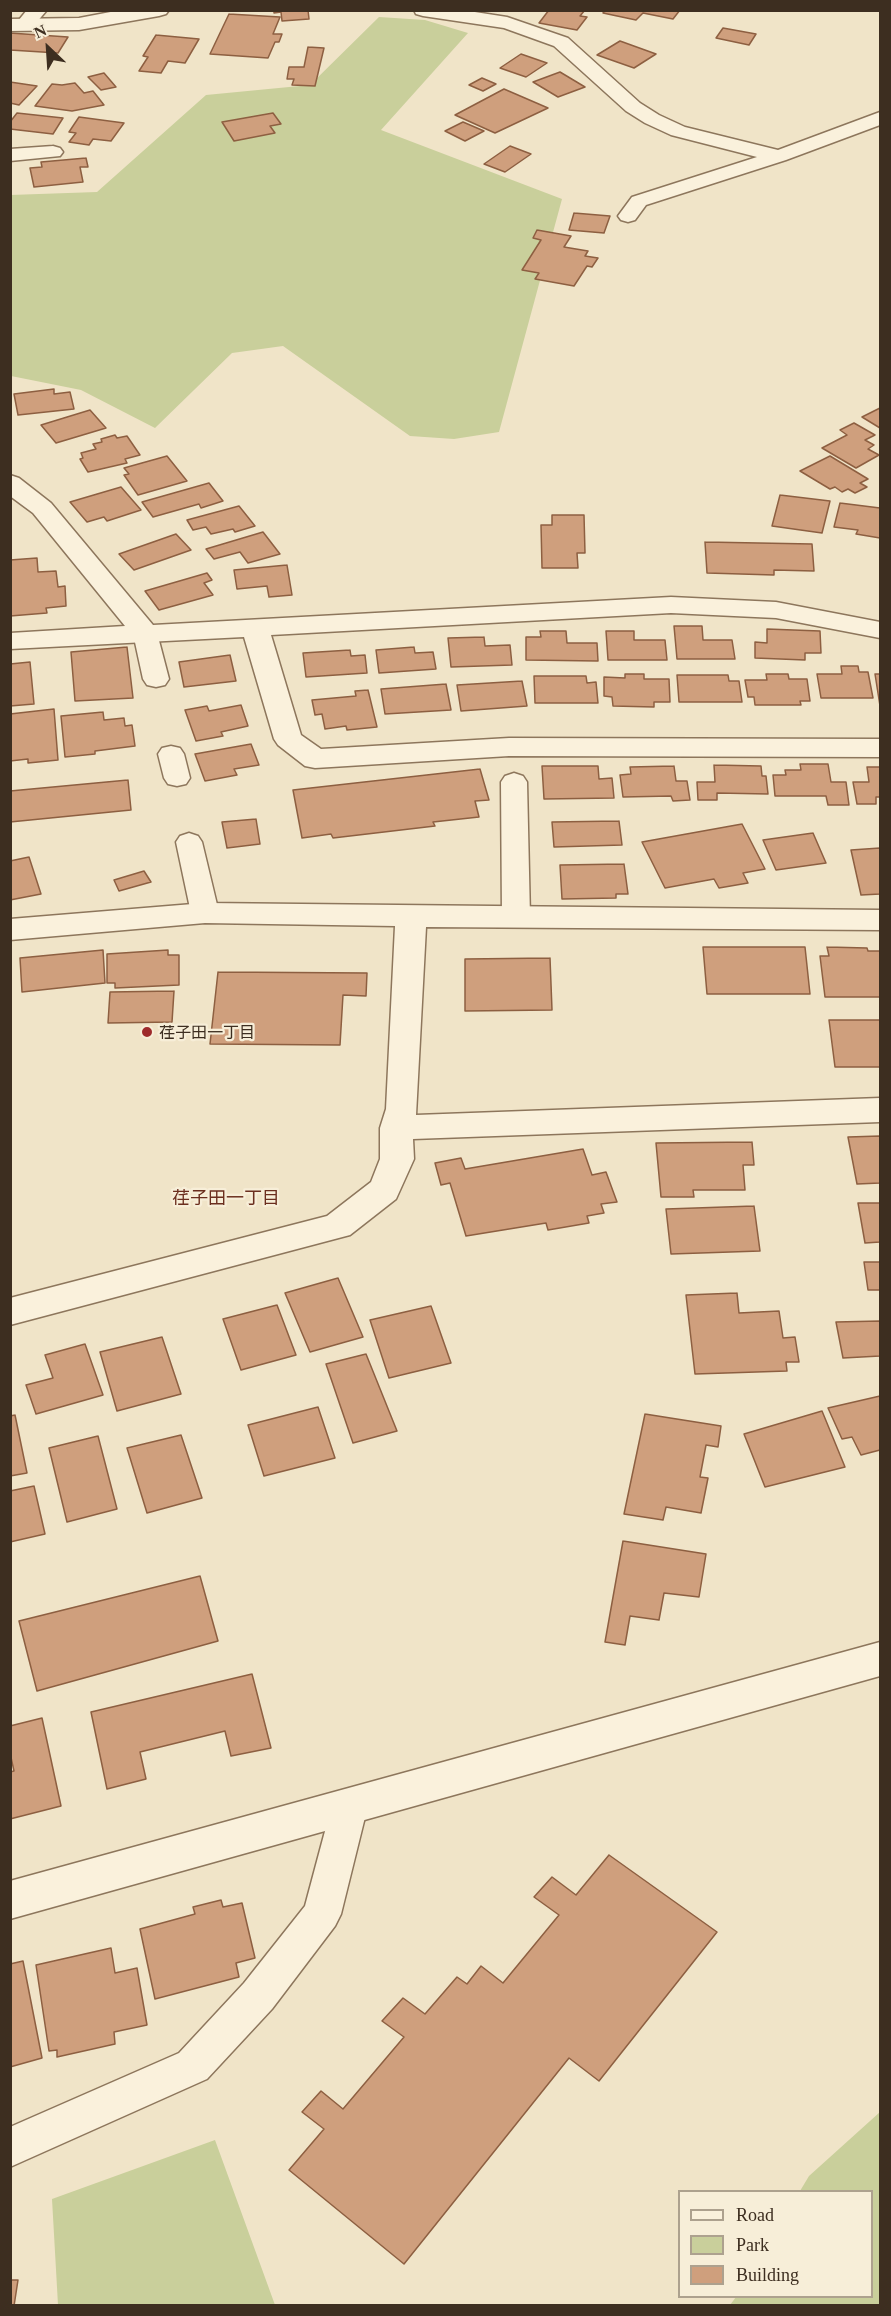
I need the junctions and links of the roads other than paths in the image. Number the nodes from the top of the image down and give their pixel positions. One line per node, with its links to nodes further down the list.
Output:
1 (38, 10): 4 (lane)
2 (159, 10): 4 (street)
3 (423, 10): 8 (lane)
4 (17, 26)
5 (880, 118): 8 (lane)
6 (53, 152): 7 (lane)
7 (10, 155)
8 (779, 156): 9 (lane)
9 (627, 216)
10 (10, 483): 13 (street)
11 (255, 628): 12 (street); 13 (street); 16 (street)
12 (880, 630)
13 (145, 633): 14 (street); 15 (lane)
14 (10, 640)
15 (156, 679)
16 (880, 748)
17 (514, 782): 21 (lane)
18 (189, 842): 19 (lane)
19 (205, 913): 20 (street); 23 (street)
20 (411, 915): 21 (street); 25 (street)
21 (516, 918): 22 (street)
22 (880, 920)
23 (10, 930)
24 (880, 1110): 25 (street)
25 (396, 1128): 26 (street)
26 (10, 1312)
27 (880, 1659): 28 (street)
28 (350, 1805): 29 (street); 30 (lane)
29 (10, 1899)
30 (10, 2147)

